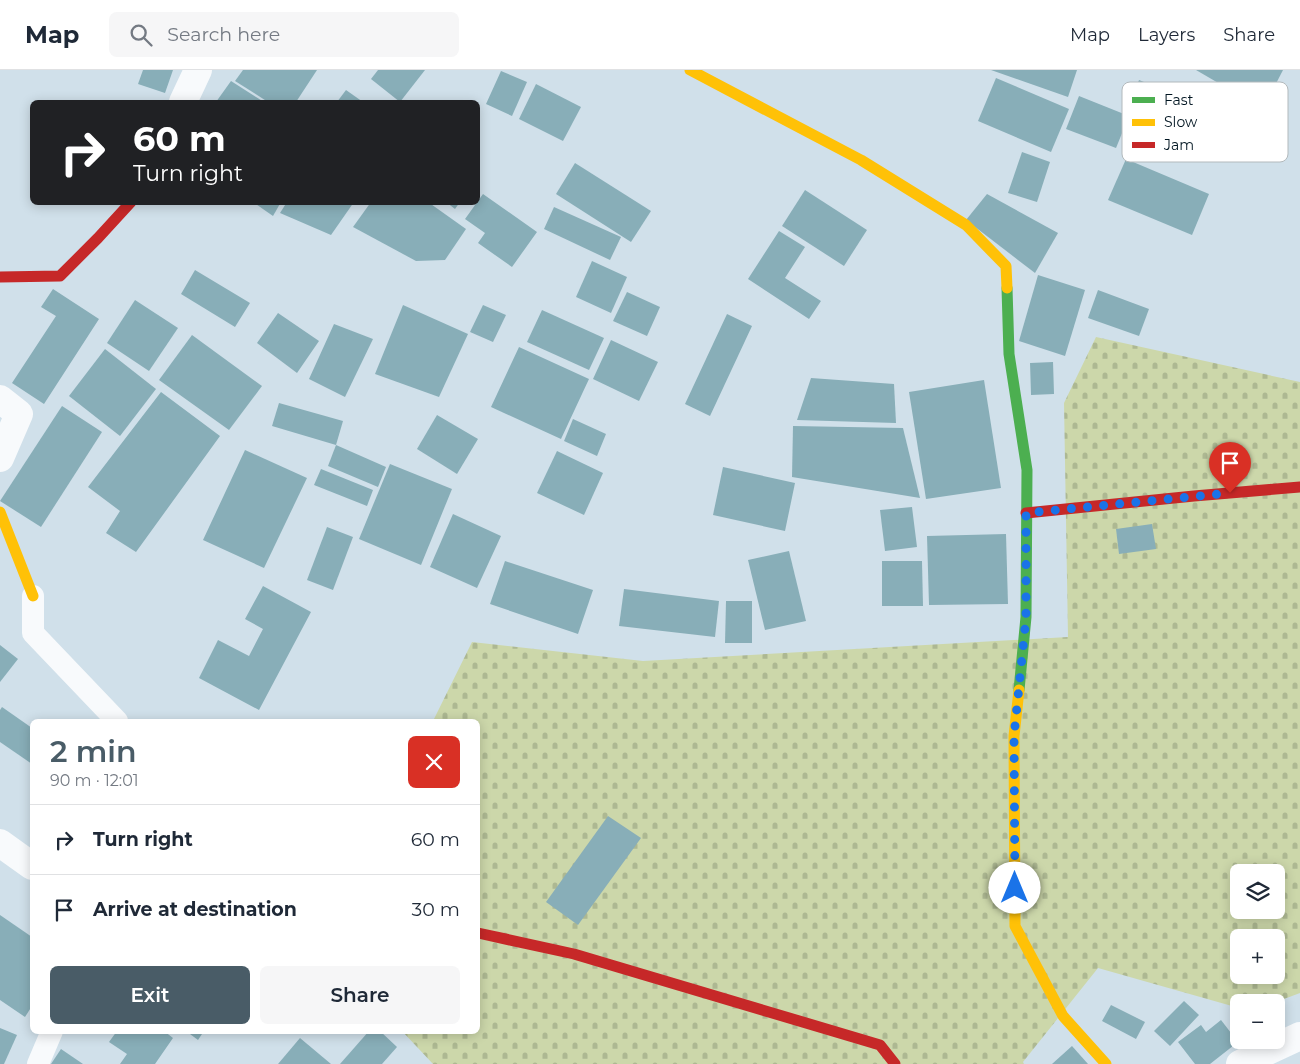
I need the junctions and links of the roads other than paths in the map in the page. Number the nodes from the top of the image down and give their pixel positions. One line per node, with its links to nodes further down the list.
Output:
1 (198, 70): 3 (street)
2 (690, 70): 10 (street)
3 (184, 100)
4 (128, 205): 5 (street)
5 (0, 277)
6 (0, 399): 7 (street)
7 (0, 458)
8 (1300, 487): 10 (street)
9 (0, 512): 11 (street)
10 (1026, 513): 20 (street)
11 (33, 596): 12 (lane)
12 (115, 719)
13 (0, 842): 14 (street)
14 (30, 864)
15 (480, 933): 19 (street)
16 (51, 1034): 18 (lane)
17 (1300, 1036): 21 (street)
18 (38, 1064)
19 (895, 1064)
20 (1106, 1064)
21 (1240, 1064)

